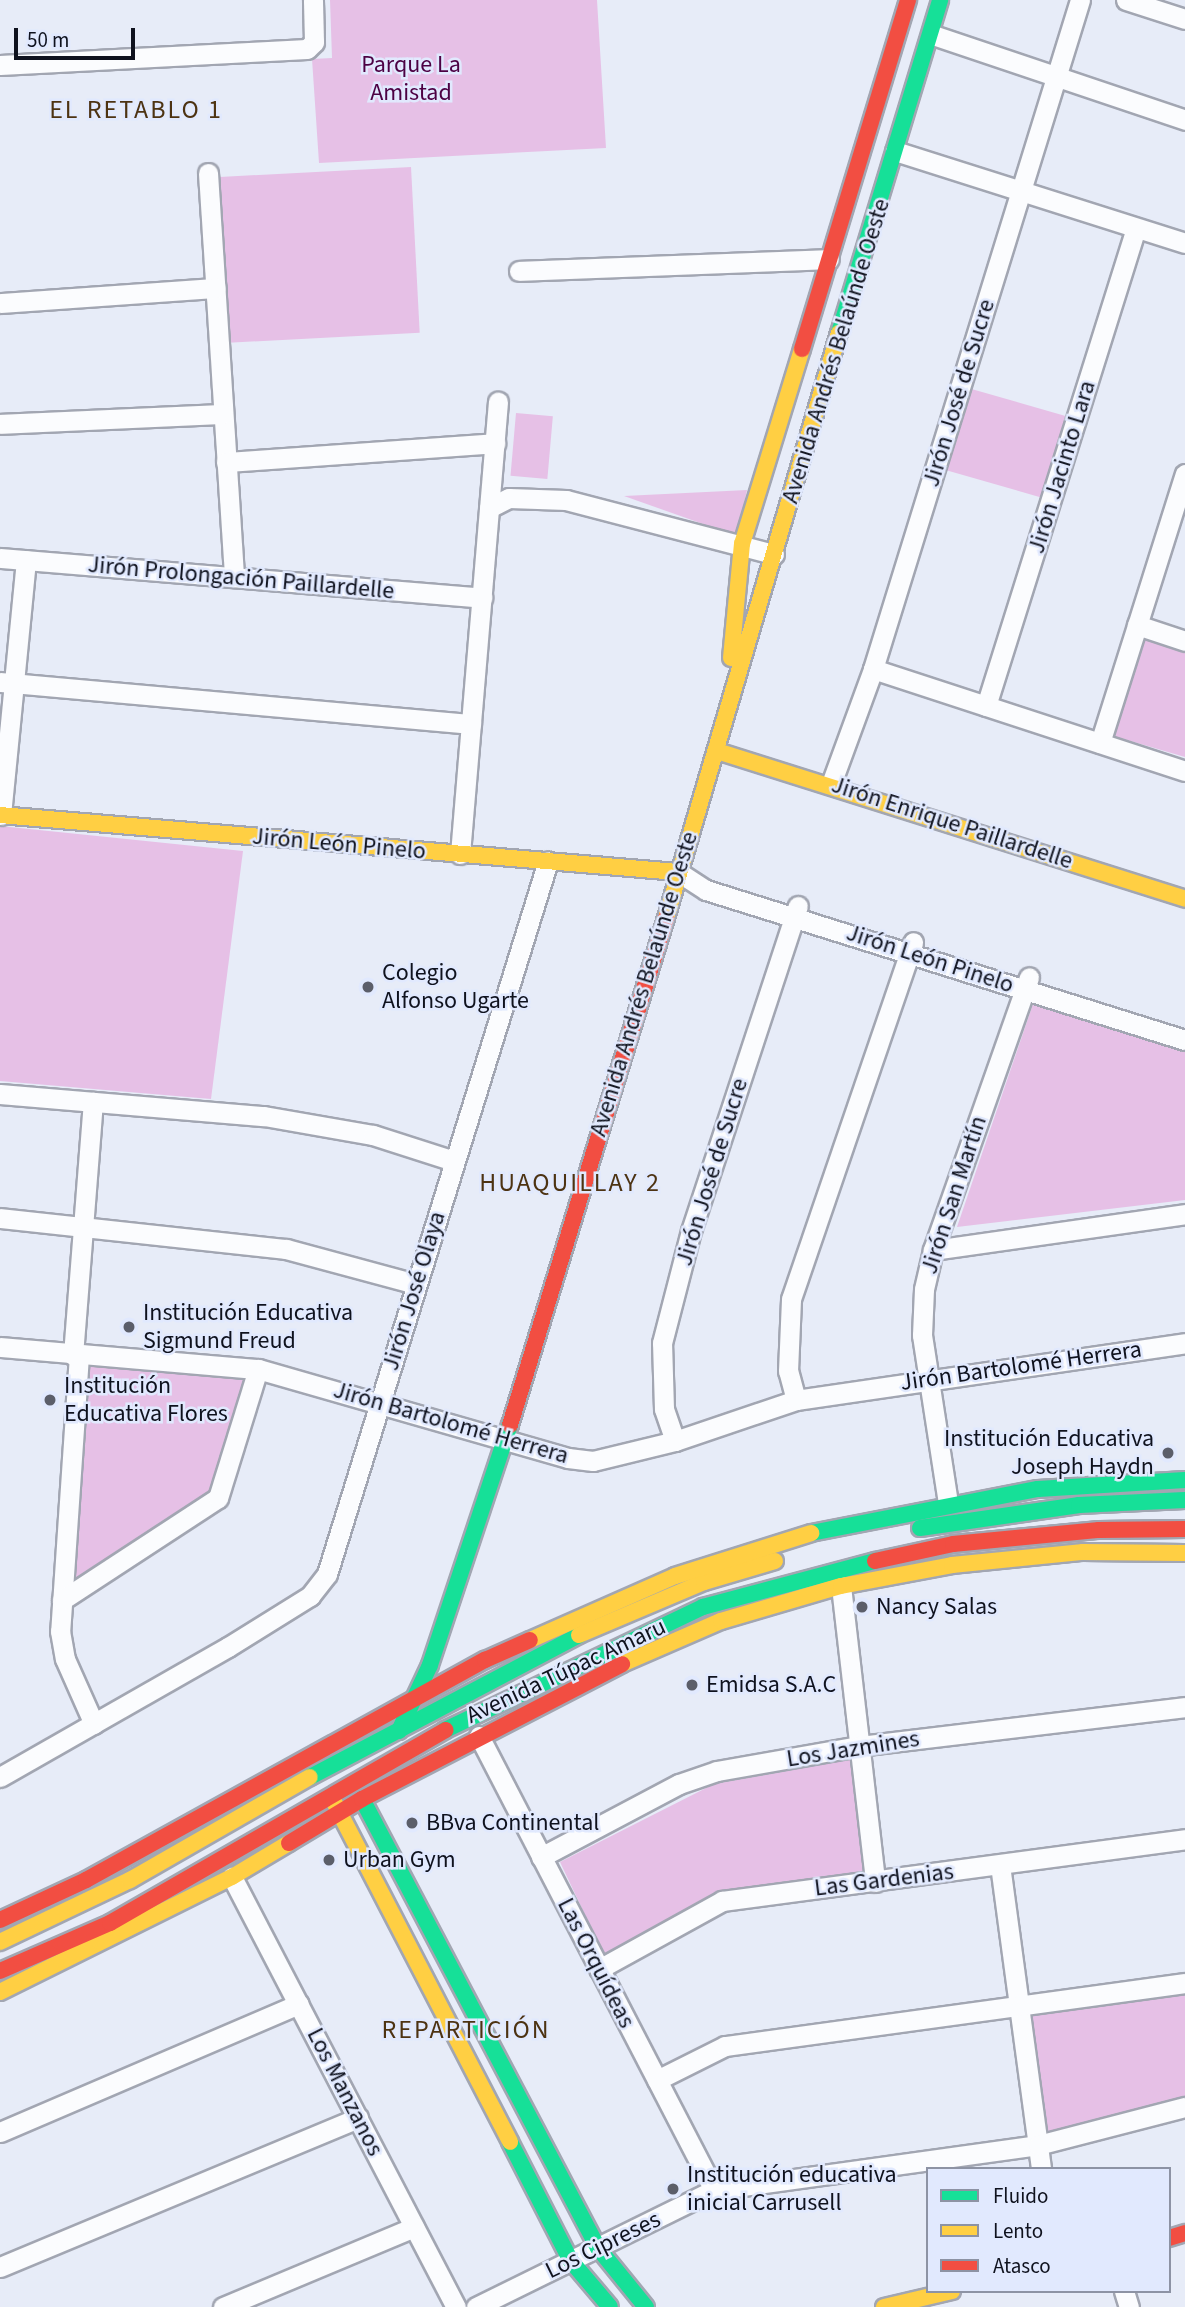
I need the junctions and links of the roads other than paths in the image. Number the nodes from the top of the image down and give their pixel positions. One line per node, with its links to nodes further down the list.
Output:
1 (313, 0): 8 (street)
2 (908, 0): 16 (main road, Avenida Andrés Belaúnde Oeste)
3 (940, 0): 7 (main road, Avenida Andrés Belaúnde Oeste)
4 (1080, 0): 9 (street, Jirón José de Sucre)
5 (1126, 0): 6 (street)
6 (1185, 19)
7 (933, 35): 9 (street); 11 (main road, Avenida Andrés Belaúnde Oeste)
8 (0, 65)
9 (1059, 78): 10 (street); 13 (street, Jirón José de Sucre)
10 (1185, 120)
11 (895, 151): 13 (street); 29 (main road, Avenida Andrés Belaúnde Oeste)
12 (208, 173): 18 (street)
13 (1023, 192): 14 (street); 36 (street, Jirón José de Sucre)
14 (1136, 228): 15 (street); 39 (street, Jirón Jacinto Lara)
15 (1185, 243)
16 (830, 259): 17 (street); 28 (main road, Avenida Andrés Belaúnde Oeste)
17 (519, 271)
18 (215, 288): 19 (street); 21 (street)
19 (0, 303)
20 (498, 402): 23 (street)
21 (223, 414): 22 (street); 24 (street)
22 (0, 424)
23 (495, 443): 24 (street); 26 (street)
24 (226, 462): 32 (street)
25 (1185, 474): 27 (street)
26 (489, 508): 28 (street); 33 (street)
27 (1180, 509): 34 (street)
28 (742, 544): 29 (street); 38 (main road, Avenida Andrés Belaúnde Oeste)
29 (774, 554): 38 (main road, Avenida Andrés Belaúnde Oeste)
30 (0, 558): 31 (street, Jirón Prolongación Paillardelle)
31 (26, 560): 32 (street, Jirón Prolongación Paillardelle); 37 (street)
32 (233, 577): 33 (street, Jirón Prolongación Paillardelle)
33 (482, 598): 40 (street)
34 (1137, 625): 35 (street); 41 (street)
35 (1185, 641)
36 (873, 669): 39 (street); 44 (street, Jirón José de Sucre)
37 (7, 683): 40 (street); 45 (street)
38 (728, 701): 42 (main road, Avenida Andrés Belaúnde Oeste)
39 (986, 706): 41 (street)
40 (471, 724): 46 (street)
41 (1100, 743): 43 (street)
42 (717, 751): 44 (main road, Jirón Enrique Paillardelle); 48 (main road, Avenida Andrés Belaúnde Oeste)
43 (1185, 771)
44 (831, 784): 49 (main road, Jirón Enrique Paillardelle)
45 (1, 815): 46 (main road, Jirón León Pinelo)
46 (460, 854): 47 (main road, Jirón León Pinelo)
47 (545, 870): 48 (main road, Jirón León Pinelo); 57 (street, Jirón José Olaya)
48 (678, 872): 50 (street, Jirón León Pinelo); 70 (main road, Avenida Andrés Belaúnde Oeste)
49 (1185, 899)
50 (797, 911): 51 (street, Jirón León Pinelo); 71 (street, Jirón José de Sucre)
51 (912, 947): 52 (street, Jirón León Pinelo); 68 (street)
52 (1027, 984): 53 (street, Jirón León Pinelo); 54 (street, Jirón León Pinelo); 61 (street, Jirón San Martín)
53 (1185, 1026)
54 (1185, 1040)
55 (0, 1094): 56 (street)
56 (93, 1102): 57 (street); 60 (street)
57 (454, 1161): 62 (street, Jirón José Olaya)
58 (1185, 1214): 61 (street)
59 (0, 1218): 60 (street)
60 (83, 1226): 62 (street); 65 (street)
61 (933, 1250): 67 (street, Jirón San Martín)
62 (416, 1284): 69 (street, Jirón José Olaya)
63 (1185, 1343): 67 (street, Jirón Bartolomé Herrera)
64 (0, 1348): 65 (street, Jirón Bartolomé Herrera)
65 (76, 1355): 66 (street, Jirón Bartolomé Herrera); 78 (street)
66 (258, 1369): 69 (street, Jirón Bartolomé Herrera); 78 (street)
67 (930, 1378): 68 (street, Jirón Bartolomé Herrera); 74 (street, Jirón San Martín)
68 (796, 1400): 71 (street, Jirón Bartolomé Herrera)
69 (378, 1402): 70 (street, Jirón Bartolomé Herrera); 83 (street, Jirón José Olaya)
70 (506, 1437): 71 (street, Jirón Bartolomé Herrera); 79 (main road, Avenida Andrés Belaúnde Oeste)
71 (675, 1441)
72 (1185, 1480): 74 (main road, Avenida Túpac Amaru)
73 (1185, 1500): 84 (main road, Avenida Túpac Amaru)
74 (948, 1503): 80 (main road, Avenida Túpac Amaru)
75 (1185, 1529): 88 (main road, Avenida Túpac Amaru)
76 (1185, 1553): 77 (main road, Avenida Túpac Amaru)
77 (841, 1586): 85 (main road, Avenida Túpac Amaru); 86 (street)
78 (62, 1600): 83 (street)
79 (444, 1627): 80 (main road, Avenida Andrés Belaúnde Oeste); 82 (main road, Avenida Andrés Belaúnde Oeste)
80 (419, 1694): 82 (main road, Avenida Túpac Amaru); 84 (main road, Avenida Andrés Belaúnde Oeste)
81 (1185, 1707): 86 (street, Los Jazmines)
82 (391, 1709): 87 (main road, Avenida Andrés Belaúnde Oeste); 98 (main road, Avenida Túpac Amaru)
83 (93, 1724): 89 (street, Jirón José Olaya)
84 (402, 1726): 87 (main road, Avenida Túpac Amaru); 88 (main road, Avenida Andrés Belaúnde Oeste)
85 (479, 1736): 91 (main road, Avenida Túpac Amaru); 94 (street, Las Orquídeas)
86 (859, 1746): 94 (street, Los Jazmines); 97 (street)
87 (363, 1747): 90 (main road, Avenida Andrés Belaúnde Oeste); 99 (main road, Avenida Túpac Amaru)
88 (374, 1768): 90 (main road, Avenida Túpac Amaru); 91 (main road, Avenida Andrés Belaúnde Oeste)
89 (0, 1777)
90 (332, 1792): 92 (main road); 101 (main road, Avenida Túpac Amaru)
91 (362, 1799): 92 (main road, Avenida Túpac Amaru); 114 (main road)
92 (339, 1814): 96 (main road, Avenida Túpac Amaru); 115 (main road)
93 (1185, 1839): 95 (street, Las Gardenias)
94 (541, 1857): 100 (street, Las Orquídeas)
95 (1000, 1865): 97 (street, Las Gardenias); 105 (street)
96 (232, 1877): 103 (main road, Avenida Túpac Amaru); 104 (street, Los Manzanos)
97 (875, 1882): 100 (street, Las Gardenias)
98 (0, 1920)
99 (0, 1942)
100 (599, 1969): 106 (street, Las Orquídeas)
101 (0, 1971)
102 (1185, 1983): 105 (street)
103 (0, 1992)
104 (299, 2004): 108 (street, Los Manzanos); 109 (street)
105 (1019, 2006): 106 (street); 110 (street)
106 (657, 2080): 112 (street, Las Orquídeas)
107 (1185, 2107): 110 (street, Los Cipreses)
108 (358, 2118): 113 (street, Los Manzanos); 116 (street)
109 (0, 2132)
110 (1038, 2145): 111 (street); 112 (street, Los Cipreses)
111 (1041, 2167)
112 (714, 2190): 114 (street, Los Cipreses)
113 (414, 2227): 118 (street); 119 (street, Los Manzanos)
114 (598, 2248): 115 (street, Los Cipreses); 122 (main road)
115 (571, 2261): 120 (street, Los Cipreses); 121 (main road)
116 (0, 2267)
117 (944, 2293): 123 (main road)
118 (223, 2307)
119 (456, 2307)
120 (476, 2307)
121 (610, 2307)
122 (646, 2307)
123 (884, 2307)

